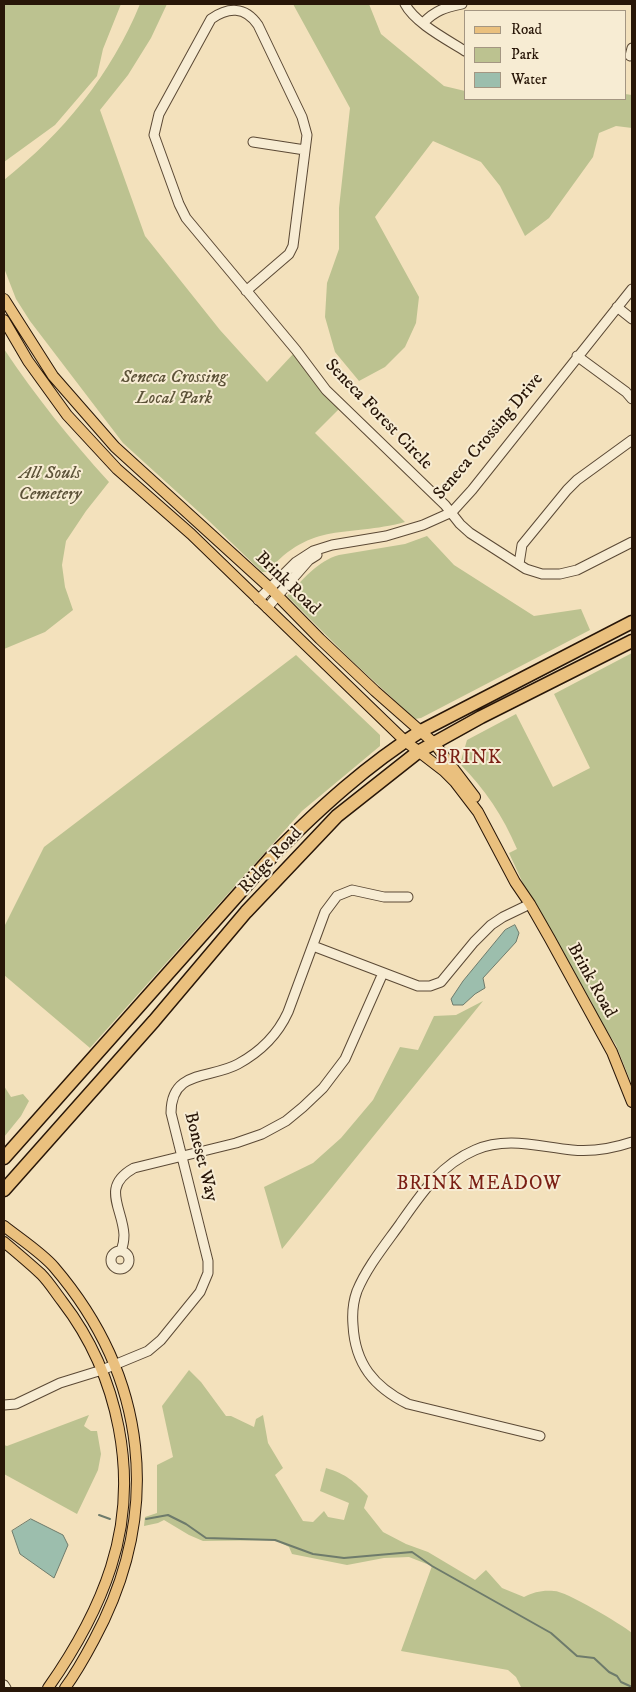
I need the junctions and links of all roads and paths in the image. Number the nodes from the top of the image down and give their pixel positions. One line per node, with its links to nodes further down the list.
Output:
1 (405, 4): 3 (street)
2 (462, 4): 3 (street)
3 (423, 23): 4 (street)
4 (464, 50)
5 (253, 142): 6 (street)
6 (305, 150): 8 (street, Seneca Forest Circle); 8 (street, Seneca Forest Circle)
7 (632, 289): 10 (street, Seneca Crossing Drive)
8 (246, 291): 16 (street, Seneca Forest Circle)
9 (4, 299): 19 (main road, Brink Road)
10 (617, 307): 11 (street); 13 (street, Seneca Crossing Drive)
11 (632, 319)
12 (4, 320): 20 (main road, Brink Road)
13 (578, 356): 14 (street); 16 (street, Seneca Crossing Drive)
14 (632, 399)
15 (632, 440): 18 (street)
16 (452, 512): 18 (street, Seneca Forest Circle); 19 (street, Seneca Crossing Drive)
17 (632, 542): 18 (street, Seneca Forest Circle)
18 (518, 564)
19 (274, 592): 20 (street, Seneca Crossing Drive); 21 (street, Seneca Crossing Drive); 24 (main road, Brink Road)
20 (258, 600): 21 (main road, Brink Road)
21 (267, 608): 25 (main road, Brink Road)
22 (632, 622): 24 (highway, Ridge Road)
23 (632, 641): 26 (highway, Ridge Road)
24 (421, 731): 25 (highway, Ridge Road); 26 (main road, Brink Road)
25 (405, 741): 27 (main road, Brink Road); 35 (highway, Ridge Road)
26 (434, 743): 27 (highway, Ridge Road); 29 (main road, Brink Road)
27 (418, 752): 29 (main road, Brink Road); 36 (highway, Ridge Road)
28 (408, 897): 30 (street, Boneset Way)
29 (530, 904): 31 (street); 32 (main road, Brink Road)
30 (313, 946): 31 (street); 34 (street, Boneset Way)
31 (382, 973): 34 (street)
32 (632, 1102)
33 (632, 1142): 43 (street)
34 (183, 1155): 39 (street); 40 (street, Boneset Way)
35 (4, 1158)
36 (4, 1190)
37 (4, 1226): 40 (main road)
38 (4, 1242): 41 (main road)
39 (122, 1251)
40 (115, 1365): 41 (street, Boneset Way); 45 (main road)
41 (102, 1370): 42 (street, Boneset Way); 44 (main road)
42 (4, 1405)
43 (540, 1436)
44 (48, 1688)
45 (65, 1688)

